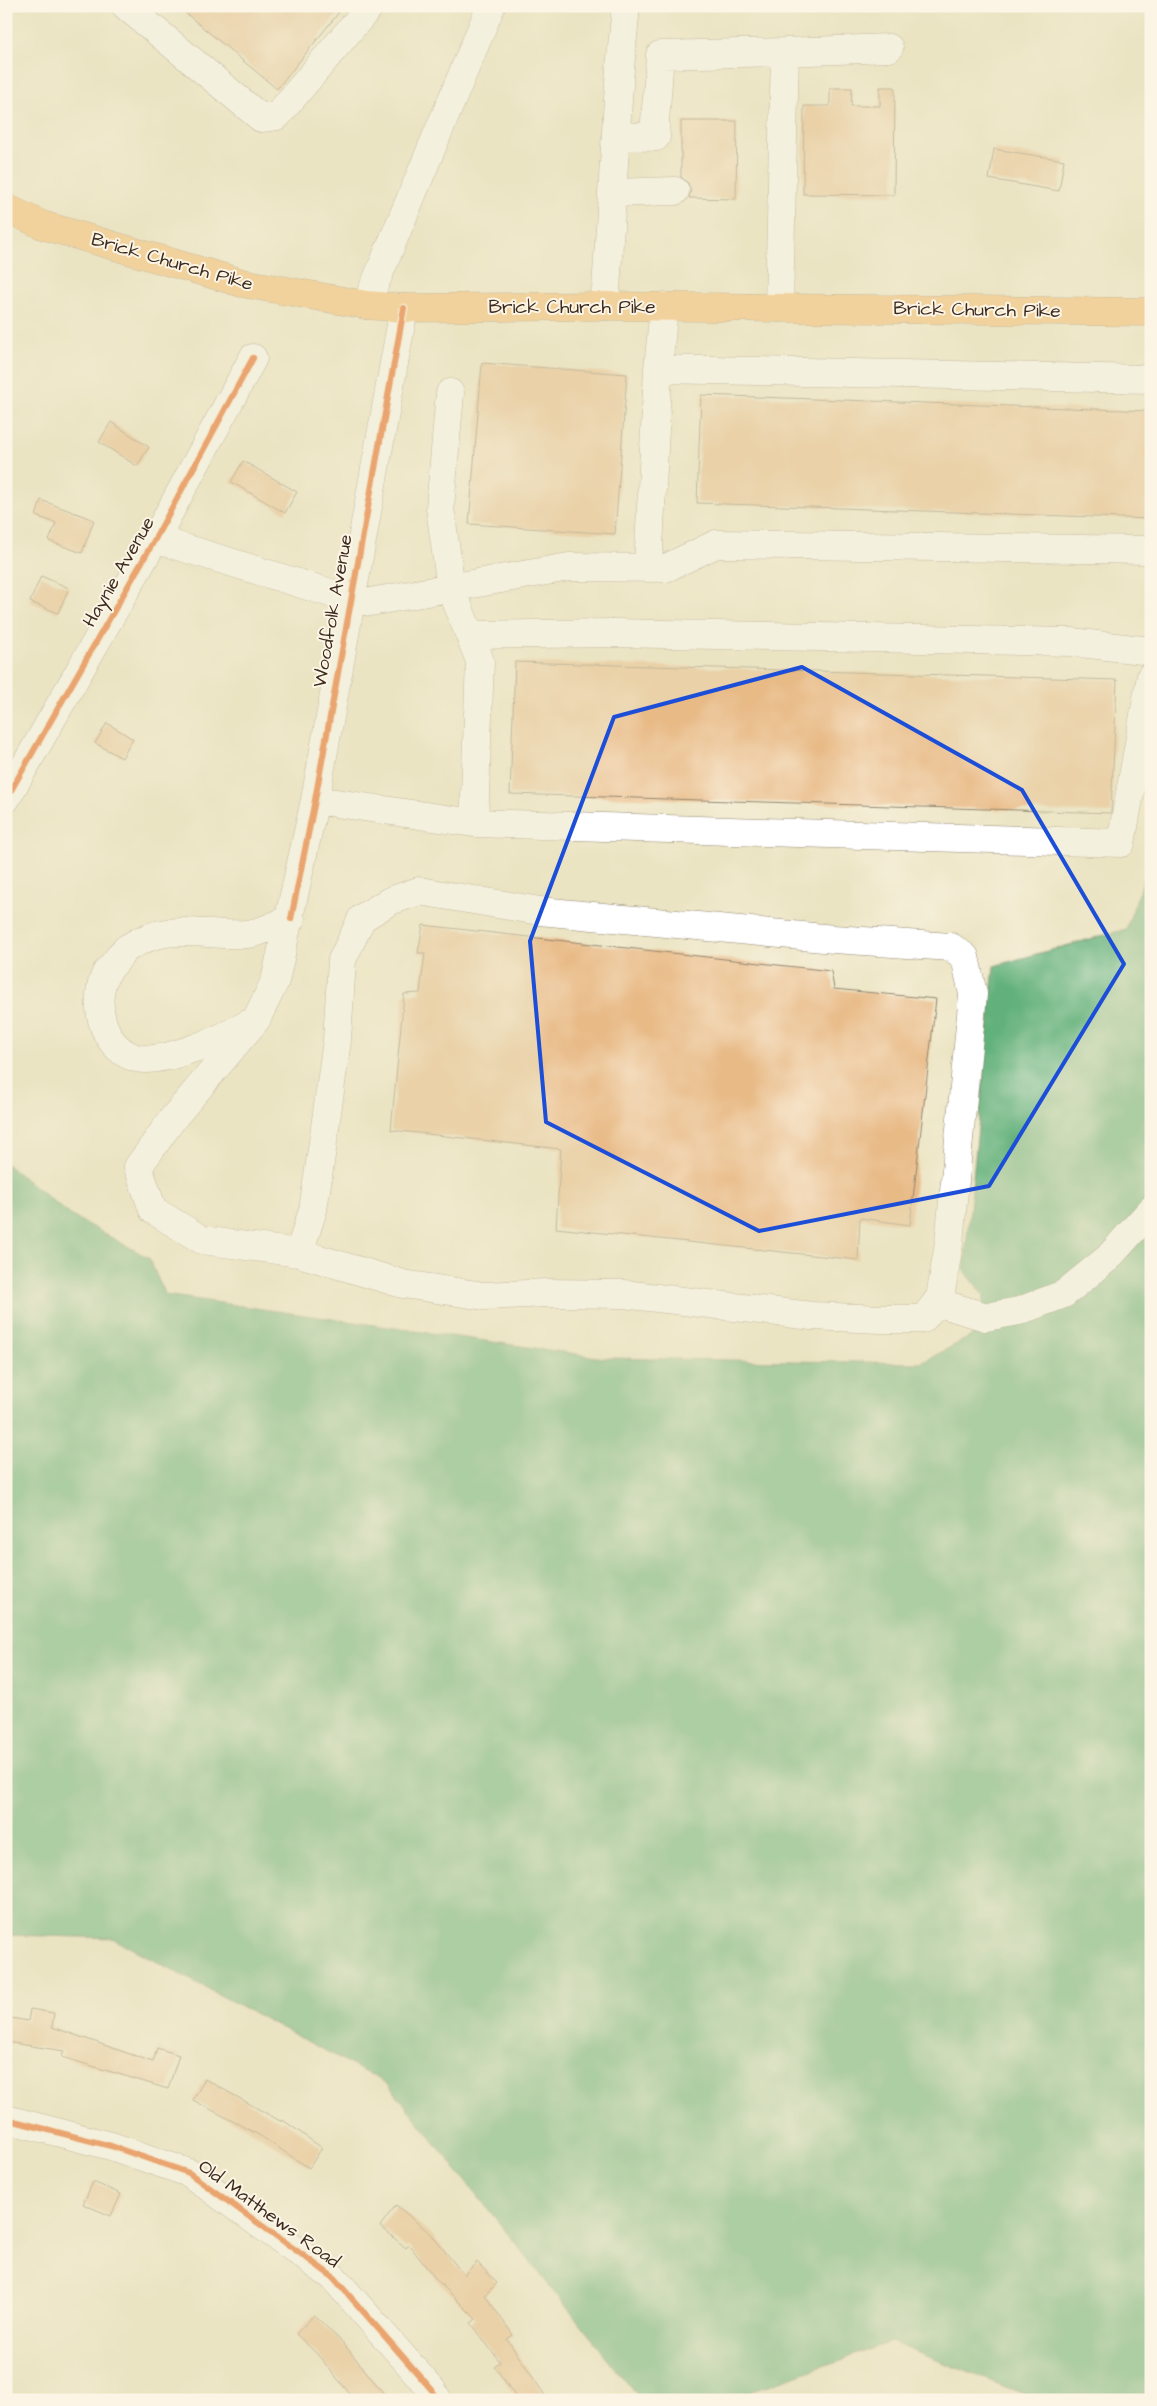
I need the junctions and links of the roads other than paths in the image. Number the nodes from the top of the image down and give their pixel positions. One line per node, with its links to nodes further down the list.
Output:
1 (126, 6): 2 (street)
2 (370, 6)
3 (491, 6): 11 (street)
4 (626, 6): 7 (street)
5 (889, 48): 6 (street)
6 (785, 52): 7 (street); 15 (street)
7 (616, 136): 9 (street)
8 (674, 191): 9 (street)
9 (612, 194): 12 (street)
10 (6, 208): 11 (main road, Brick Church Pike)
11 (366, 305): 14 (main road, Brick Church Pike)
12 (606, 306): 13 (main road, Brick Church Pike); 14 (main road, Brick Church Pike)
13 (664, 306): 15 (main road, Brick Church Pike); 18 (street)
14 (404, 308): 25 (street, Woodfolk Avenue)
15 (779, 308): 16 (main road, Brick Church Pike)
16 (1151, 312)
17 (253, 358): 21 (street, Haynie Avenue)
18 (658, 369): 19 (street); 23 (street)
19 (1151, 379)
20 (450, 393): 24 (street)
21 (155, 540): 25 (street); 29 (street, Haynie Avenue)
22 (1151, 550): 23 (street)
23 (648, 568): 24 (street)
24 (451, 588): 25 (street); 26 (street)
25 (350, 599): 30 (street, Woodfolk Avenue)
26 (470, 635): 27 (street); 31 (street)
27 (1151, 651)
28 (1151, 676): 31 (street)
29 (6, 799)
30 (315, 800): 31 (street); 32 (street, Woodfolk Avenue)
31 (474, 823)
32 (291, 919): 33 (street, Woodfolk Avenue); 33 (street)
33 (256, 1020): 35 (street, Woodfolk Avenue)
34 (1151, 1210): 36 (street)
35 (299, 1253): 36 (street); 36 (street)
36 (936, 1302)
37 (6, 2119): 38 (street, Old Matthews Road)
38 (438, 2400)

